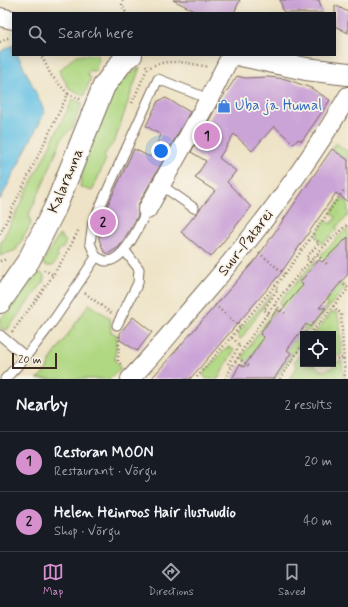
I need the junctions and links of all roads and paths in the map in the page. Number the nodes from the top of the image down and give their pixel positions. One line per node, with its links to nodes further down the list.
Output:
1 (123, 0): 2 (path)
2 (126, 12)
3 (5, 22): 4 (path)
4 (0, 42)
5 (42, 56): 10 (path)
6 (247, 56): 9 (street)
7 (134, 59): 8 (path); 14 (path); 34 (street, Kalaranna)
8 (228, 62): 12 (street)
9 (348, 74)
10 (68, 94): 13 (path); 21 (path)
11 (348, 96): 55 (street, Suur-Patarei)
12 (209, 99): 15 (street); 26 (lane)
13 (86, 102)
14 (130, 110)
15 (161, 185): 17 (lane); 18 (street)
16 (344, 190): 22 (path)
17 (194, 208)
18 (147, 210): 23 (lane)
19 (82, 223): 46 (path)
20 (348, 224): 25 (path)
21 (0, 234)
22 (312, 237): 27 (path); 29 (path)
23 (125, 251): 26 (lane); 42 (lane)
24 (257, 251): 29 (path)
25 (317, 255): 27 (path); 28 (path)
26 (96, 257): 31 (lane)
27 (311, 262): 36 (path)
28 (326, 264)
29 (285, 274): 32 (path)
30 (342, 282): 33 (path)
31 (77, 286): 38 (path); 49 (lane)
32 (275, 287): 39 (path); 41 (path)
33 (348, 288): 37 (path)
34 (0, 302)
35 (213, 304): 41 (path)
36 (275, 305): 39 (path); 40 (path)
37 (333, 306): 45 (path); 51 (path)
38 (110, 312)
39 (269, 313): 50 (path)
40 (285, 313)
41 (240, 327): 47 (path)
42 (118, 328): 55 (path)
43 (302, 329): 44 (path)
44 (305, 331)
45 (312, 331)
46 (3, 337): 49 (lane)
47 (232, 338): 54 (path); 56 (path)
48 (300, 349): 59 (path)
49 (26, 357): 57 (lane)
50 (238, 358): 53 (path); 54 (path)
51 (344, 358): 52 (path); 60 (path)
52 (336, 359)
53 (249, 366)
54 (232, 367): 58 (path)
55 (127, 374)
56 (197, 377)
57 (5, 379)
58 (225, 379)
59 (280, 379)
60 (345, 379)

